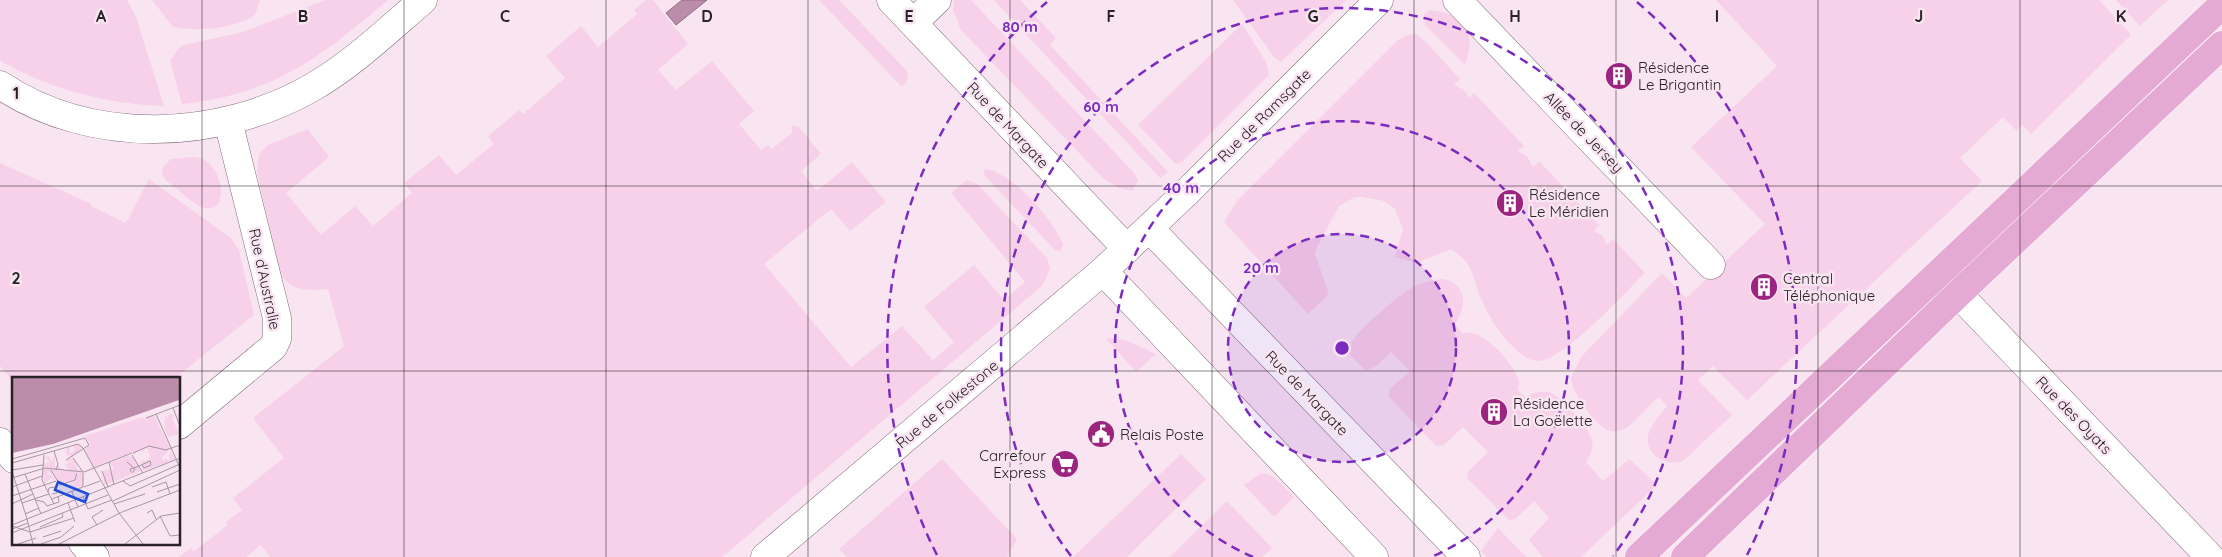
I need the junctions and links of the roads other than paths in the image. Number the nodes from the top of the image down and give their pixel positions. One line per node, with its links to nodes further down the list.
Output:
1 (423, 0): 10 (street)
2 (891, 0): 7 (street, Rue de Margate)
3 (937, 0): 7 (street)
4 (1379, 0): 11 (street, Rue de Ramsgate)
5 (1457, 0): 13 (street, Allée de Jersey)
6 (2222, 5): 15 (main road)
7 (913, 23): 12 (street, Rue de Margate)
8 (2222, 46): 16 (main road)
9 (0, 85): 10 (street)
10 (228, 121): 17 (street, Rue d'Australie)
11 (1150, 228): 12 (street, Rue de Ramsgate); 24 (street, Rue de Margate)
12 (1127, 249): 14 (street, Rue de Folkestone)
13 (1711, 265)
14 (1103, 271): 22 (street, Rue de Folkestone); 23 (street)
15 (1938, 273): 16 (street, Rue des Oyats); 25 (main road)
16 (1958, 294): 26 (main road); 27 (street, Rue des Oyats)
17 (180, 424)
18 (0, 442): 19 (street)
19 (12, 457)
20 (84, 544): 21 (street)
21 (95, 557)
22 (765, 557)
23 (1374, 557)
24 (1466, 557)
25 (1639, 557)
26 (1685, 557)
27 (2210, 557)

